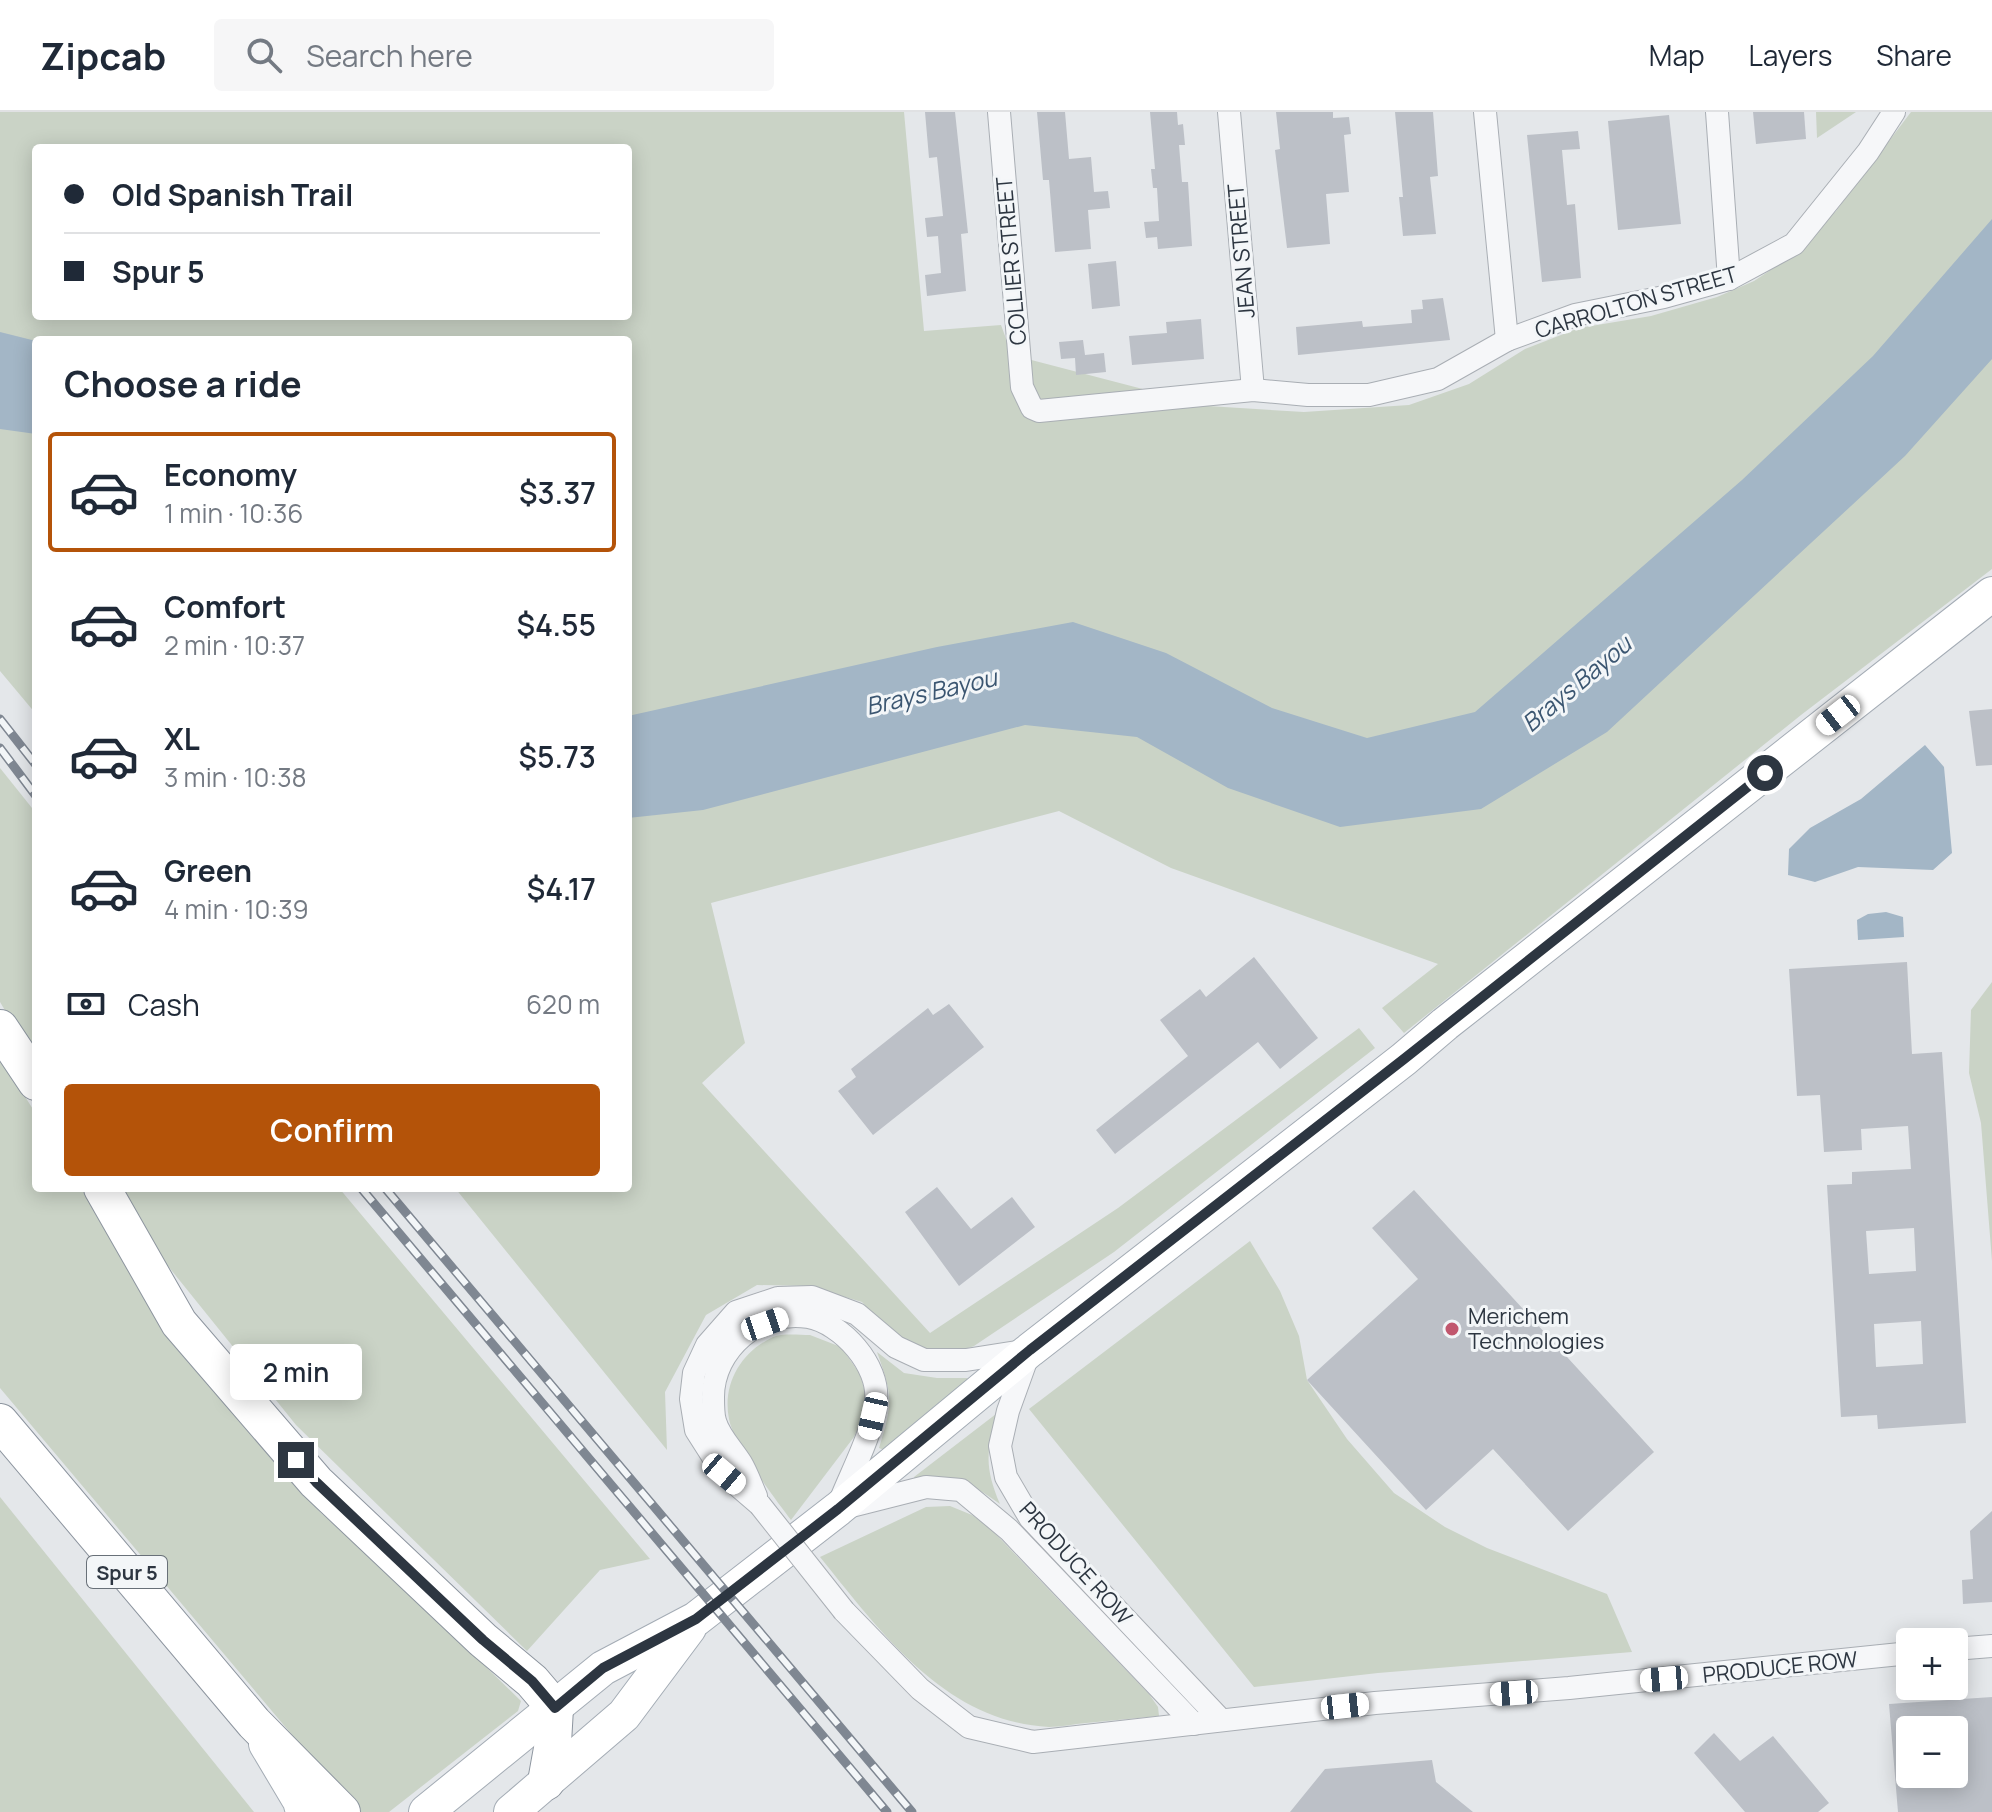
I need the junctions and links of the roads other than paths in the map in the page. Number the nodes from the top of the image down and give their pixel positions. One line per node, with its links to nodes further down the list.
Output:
1 (999, 112): 9 (street, COLLIER STREET)
2 (1229, 112): 8 (street, JEAN STREET)
3 (1485, 112): 7 (street)
4 (1717, 112): 6 (street)
5 (1894, 112): 6 (street, CARROLTON STREET)
6 (1729, 279): 7 (street, CARROLTON STREET)
7 (1507, 340): 8 (street, CARROLTON STREET)
8 (1253, 390): 9 (street, CARROLTON STREET)
9 (1032, 408)
10 (1992, 594): 14 (main road)
11 (0, 1028): 12 (highway)
12 (32, 1076)
13 (104, 1192): 22 (highway)
14 (1030, 1350): 16 (street, PRODUCE ROW); 17 (main road); 23 (street, PRODUCE ROW)
15 (0, 1422): 24 (highway, Spur 5 / Spur 5)
16 (760, 1505): 17 (street, PRODUCE ROW); 25 (street, PRODUCE ROW, bridge)
17 (838, 1509): 18 (main road); 25 (street, PRODUCE ROW)
18 (696, 1619): 22 (main road); 26 (main road)
19 (1992, 1646): 20 (street)
20 (1968, 1648)
21 (1896, 1654): 23 (street, PRODUCE ROW)
22 (555, 1708): 26 (highway); 29 (main road)
23 (1221, 1720): 25 (street, PRODUCE ROW)
24 (254, 1723): 27 (main road); 28 (highway, Spur 5 / Spur 5)
25 (1194, 1724)
26 (546, 1782): 30 (main road)
27 (303, 1812)
28 (342, 1812)
29 (426, 1812)
30 (511, 1812)

